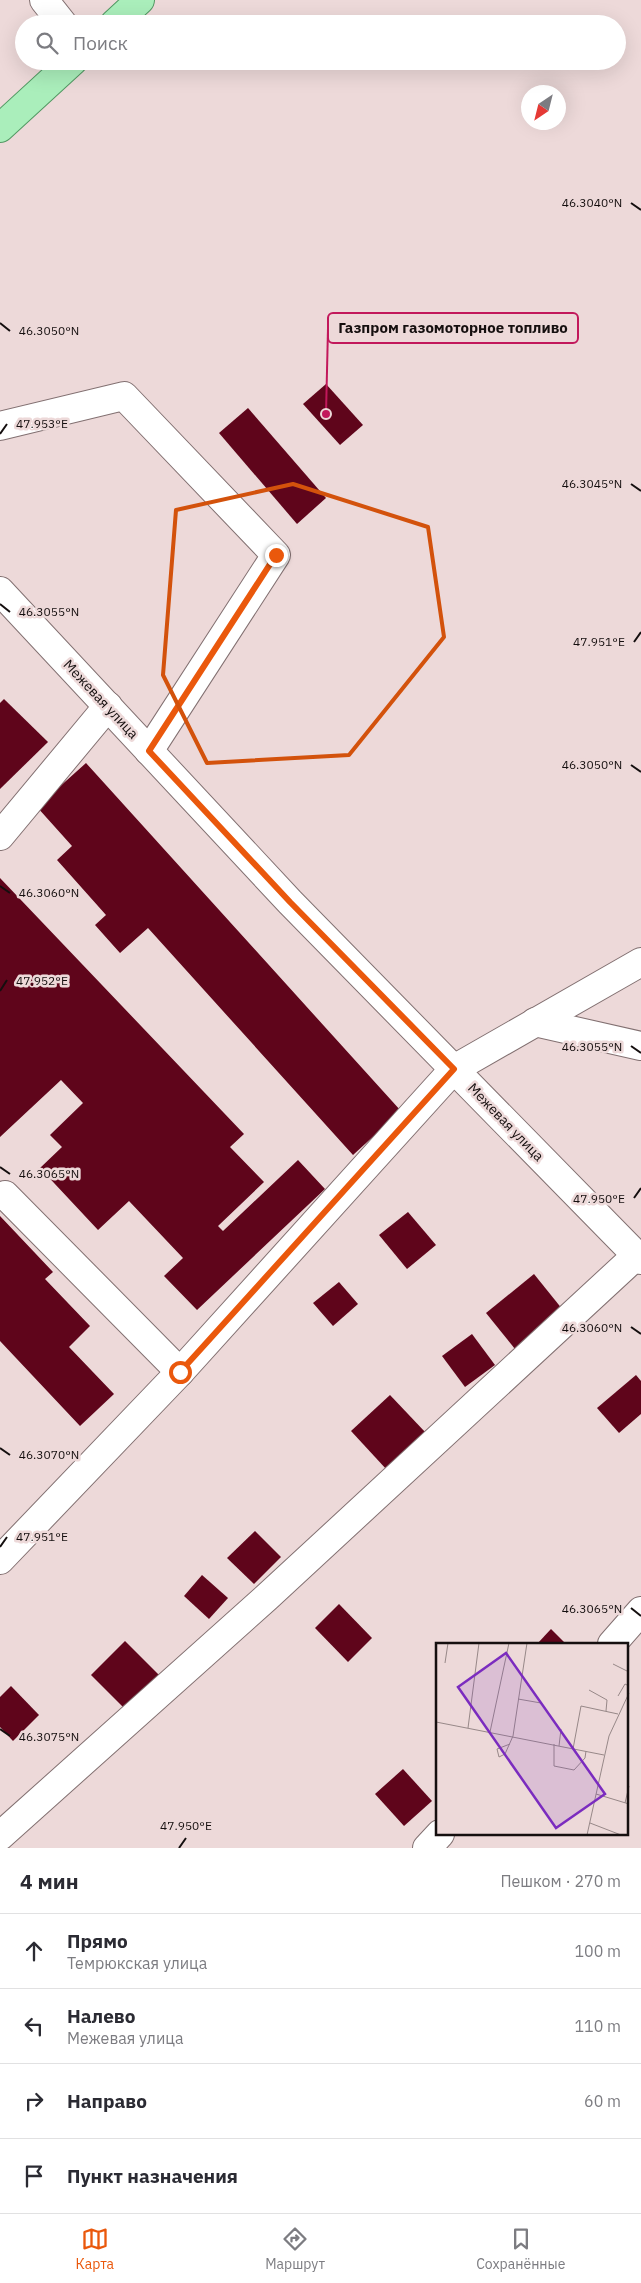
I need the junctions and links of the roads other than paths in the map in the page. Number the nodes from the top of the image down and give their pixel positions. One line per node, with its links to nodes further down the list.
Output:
1 (44, 0): 3 (street)
2 (140, 0): 4 (main road)
3 (56, 15)
4 (124, 15)
5 (63, 70): 6 (main road)
6 (0, 128)
7 (0, 426): 10 (street)
8 (1, 593): 9 (street, Межевая улица)
9 (108, 706): 10 (street, Межевая улица); 11 (street)
10 (149, 751): 15 (street, Межевая улица)
11 (0, 836)
12 (641, 962): 13 (street)
13 (535, 1022): 14 (street); 15 (street)
14 (641, 1046)
15 (454, 1069): 17 (street, Межевая улица); 18 (street)
16 (5, 1196): 18 (street)
17 (639, 1258): 22 (street)
18 (180, 1372): 19 (street)
19 (0, 1560)
20 (641, 1611): 21 (street)
21 (613, 1643)
22 (0, 1836)
23 (438, 1836): 24 (street)
24 (427, 1848)

